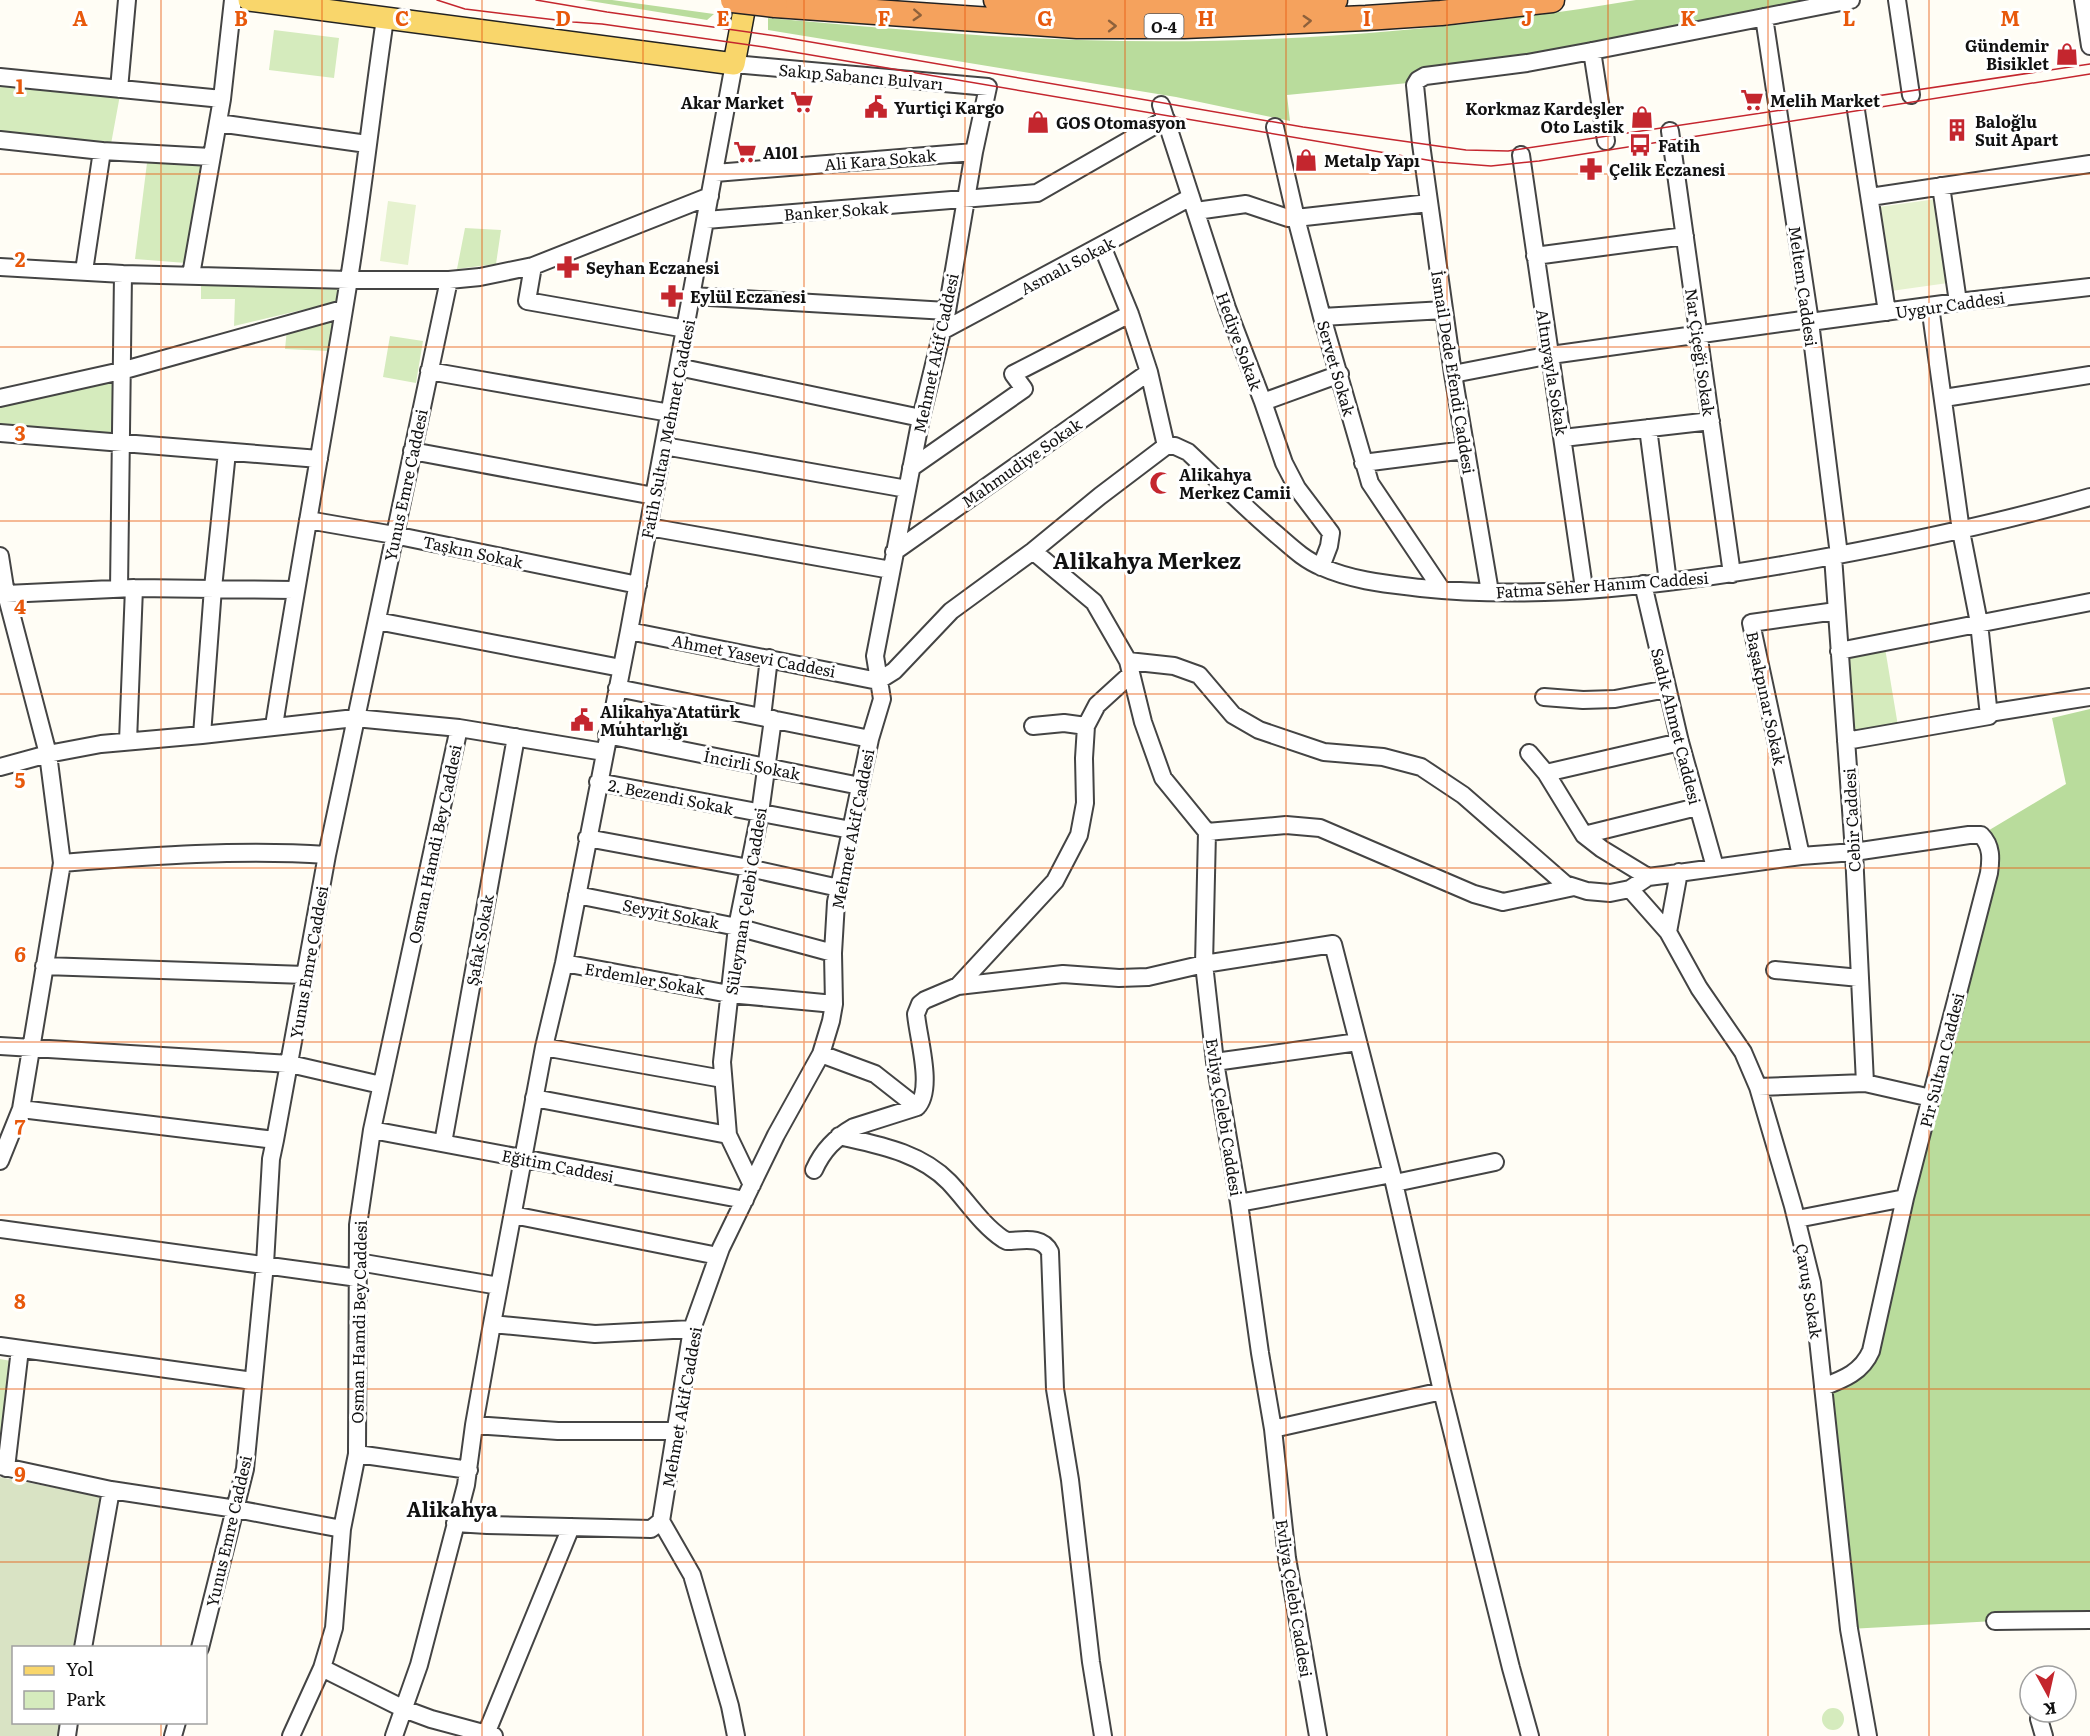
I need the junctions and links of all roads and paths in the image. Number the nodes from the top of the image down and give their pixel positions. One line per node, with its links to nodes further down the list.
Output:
1 (127, 0): 19 (street)
2 (233, 0): 21 (street)
3 (249, 0): 13 (main road)
4 (732, 0): 8 (highway, O-4, one-way to 8, bridge)
5 (746, 0): 16 (main road, Fatih Sultan Mehmet Caddesi)
6 (996, 0): 7 (highway, O-4)
7 (1335, 0)
8 (1552, 0)
9 (1851, 0): 12 (street)
10 (1897, 0): 20 (street)
11 (2083, 0): 14 (street)
12 (1764, 17): 15 (street); 64 (street, Meltem Caddesi)
13 (385, 19): 16 (main road); 29 (street)
14 (2090, 46)
15 (1592, 51): 28 (street); 40 (street, İsmail Dede Efendi Caddesi)
16 (734, 64): 18 (street, Sakıp Sabancı Bulvarı); 35 (street, Fatih Sultan Mehmet Caddesi)
17 (0, 77): 19 (street)
18 (988, 87): 31 (street, Mehmet Akif Caddesi)
19 (119, 89): 21 (street)
20 (1911, 95)
21 (222, 99): 24 (street)
22 (1855, 104): 38 (street)
23 (1164, 112): 39 (street, Banker Sokak); 41 (street, Hediye Sokak)
24 (218, 123): 29 (street); 33 (street)
25 (1275, 127): 42 (street, Servet Sokak)
26 (1670, 131): 44 (street, Nar Çiçeği Sokak)
27 (0, 140): 30 (street)
28 (1606, 141)
29 (367, 144): 52 (street)
30 (102, 151): 33 (street); 49 (street)
31 (974, 152): 35 (street, Ali Kara Sokak); 39 (street, Mehmet Akif Caddesi)
32 (1521, 155): 46 (street, Altınyayla Sokak)
33 (211, 157): 51 (street)
34 (2090, 164): 36 (street)
35 (715, 173): 37 (street, Fatih Sultan Mehmet Caddesi)
36 (1941, 186): 38 (street); 56 (street)
37 (710, 196): 43 (street, Fatih Sultan Mehmet Caddesi); 47 (street)
38 (1870, 197): 61 (street)
39 (965, 200): 43 (street, Banker Sokak); 60 (street, Mehmet Akif Caddesi)
40 (1429, 203): 42 (street); 59 (street, İsmail Dede Efendi Caddesi)
41 (1193, 204): 42 (street); 45 (street, Asmalı Sokak); 78 (street, Hediye Sokak)
42 (1296, 218): 63 (street, Servet Sokak)
43 (706, 220): 55 (street, Fatih Sultan Mehmet Caddesi)
44 (1685, 236): 46 (street); 67 (street, Nar Çiçeği Sokak)
45 (1102, 246): 62 (street); 66 (street, Asmalı Sokak)
46 (1535, 256): 68 (street, Altınyayla Sokak)
47 (532, 266): 53 (street); 65 (street)
48 (0, 267): 49 (street)
49 (84, 271): 50 (street)
50 (123, 273): 51 (street); 70 (street)
51 (191, 275): 52 (street)
52 (349, 280): 53 (street); 58 (street)
53 (449, 280): 71 (street, Yunus Emre Caddesi)
54 (2090, 287): 56 (street, Uygur Caddesi)
55 (692, 296): 60 (street); 65 (street, Fatih Sultan Mehmet Caddesi)
56 (1958, 302): 57 (street, Uygur Caddesi)
57 (1930, 306): 61 (street, Uygur Caddesi); 77 (street)
58 (343, 309): 70 (street); 91 (street)
59 (1444, 310): 63 (street); 74 (street, İsmail Dede Efendi Caddesi)
60 (947, 311): 66 (street, Mehmet Akif Caddesi)
61 (1887, 312): 64 (street, Uygur Caddesi)
62 (1130, 314): 72 (street); 93 (street)
63 (1322, 317): 73 (street, Servet Sokak)
64 (1810, 321): 67 (street, Uygur Caddesi); 104 (street, Meltem Caddesi)
65 (686, 329): 69 (street, Fatih Sultan Mehmet Caddesi)
66 (942, 331): 80 (street, Mehmet Akif Caddesi)
67 (1699, 335): 68 (street, Uygur Caddesi); 81 (street, Nar Çiçeği Sokak)
68 (1551, 356): 74 (street, Uygur Caddesi); 84 (street, Altınyayla Sokak)
69 (678, 367): 79 (street, Fatih Sultan Mehmet Caddesi); 80 (street)
70 (121, 371): 76 (street); 85 (street)
71 (429, 371): 79 (street); 89 (street, Yunus Emre Caddesi)
72 (1149, 372): 87 (street); 102 (street, Mahmudiye Sokak)
73 (1340, 374): 78 (street); 92 (street, Servet Sokak)
74 (1453, 374): 88 (street, İsmail Dede Efendi Caddesi)
75 (2090, 375): 77 (street)
76 (0, 398)
77 (1944, 398): 99 (street)
78 (1263, 402): 105 (street, Hediye Sokak)
79 (670, 413): 86 (street, Fatih Sultan Mehmet Caddesi)
80 (921, 418): 93 (street, Mehmet Akif Caddesi)
81 (1711, 421): 82 (street); 107 (street, Nar Çiçeği Sokak)
82 (1648, 428): 84 (street); 108 (street)
83 (0, 432): 85 (street)
84 (1563, 438): 112 (street, Altınyayla Sokak)
85 (121, 442): 90 (street); 113 (street)
86 (664, 446): 94 (street); 95 (street, Fatih Sultan Mehmet Caddesi)
87 (1166, 446): 101 (street); 105 (street, Fatma Seher Hanım Caddesi)
88 (1465, 450): 92 (street); 116 (street, İsmail Dede Efendi Caddesi)
89 (412, 451): 95 (street); 100 (street, Yunus Emre Caddesi)
90 (227, 452): 91 (street); 111 (street)
91 (320, 459): 97 (street)
92 (1363, 463): 115 (street, Servet Sokak)
93 (911, 468): 94 (street, Mehmet Akif Caddesi)
94 (907, 489): 102 (street, Mehmet Akif Caddesi)
95 (654, 496): 98 (street, Fatih Sultan Mehmet Caddesi)
96 (2090, 497): 99 (street, Fatma Seher Hanım Caddesi)
97 (308, 520): 100 (street, Taşkın Sokak); 114 (street)
98 (649, 527): 106 (street); 110 (street, Fatih Sultan Mehmet Caddesi)
99 (1961, 531): 104 (street, Fatma Seher Hanım Caddesi); 121 (street)
100 (394, 535): 110 (street, Taşkın Sokak); 120 (street, Yunus Emre Caddesi)
101 (1033, 551): 125 (street); 127 (street)
102 (894, 552): 106 (street, Mehmet Akif Caddesi)
103 (0, 555): 117 (street)
104 (1836, 556): 107 (street, Fatma Seher Hanım Caddesi); 119 (street, Cebir Caddesi)
105 (1321, 567): 115 (street, Fatma Seher Hanım Caddesi)
106 (891, 570): 127 (street, Mehmet Akif Caddesi)
107 (1732, 574): 108 (street, Fatma Seher Hanım Caddesi)
108 (1668, 582): 109 (street, Fatma Seher Hanım Caddesi)
109 (1644, 584): 112 (street, Fatma Seher Hanım Caddesi); 129 (street, Sadık Ahmet Caddesi)
110 (638, 585): 122 (street, Fatih Sultan Mehmet Caddesi)
111 (213, 588): 113 (street); 114 (street); 139 (street)
112 (1584, 588): 116 (street, Fatma Seher Hanım Caddesi)
113 (126, 589): 117 (street); 143 (street)
114 (294, 590): 135 (street)
115 (1442, 590): 116 (street, Fatma Seher Hanım Caddesi)
116 (1490, 592)
117 (6, 594): 148 (street)
118 (2090, 602): 121 (street)
119 (1836, 611): 123 (street, Cebir Caddesi); 162 (street, Başakpınar Sokak)
120 (376, 621): 126 (street); 133 (street, Yunus Emre Caddesi)
121 (1979, 623): 123 (street); 132 (street)
122 (629, 631): 124 (street, Ahmet Yasevi Caddesi); 126 (street, Fatih Sultan Mehmet Caddesi)
123 (1839, 651): 144 (street, Cebir Caddesi)
124 (769, 658): 127 (street, Ahmet Yasevi Caddesi); 134 (street, Süleyman Çelebi Caddesi)
125 (1130, 667): 137 (street); 157 (street); 168 (street)
126 (621, 668): 128 (street, Fatih Sultan Mehmet Caddesi)
127 (878, 681): 142 (street, Mehmet Akif Caddesi)
128 (617, 688): 134 (street); 140 (street, Fatih Sultan Mehmet Caddesi)
129 (1666, 689): 130 (street); 145 (street, Sadık Ahmet Caddesi)
130 (1544, 696)
131 (2090, 697): 132 (street)
132 (1989, 714): 144 (street)
133 (355, 718): 135 (street); 138 (street); 161 (street, Yunus Emre Caddesi)
134 (768, 718): 142 (street); 149 (street, Süleyman Çelebi Caddesi)
135 (274, 726): 139 (street)
136 (1033, 726): 137 (street)
137 (1086, 726): 181 (street)
138 (459, 728): 141 (street); 193 (street, Osman Hamdi Bey Caddesi)
139 (202, 735): 143 (street)
140 (608, 735): 146 (street, Fatih Sultan Mehmet Caddesi); 149 (street, İncirli Sokak)
141 (516, 737): 146 (street); 203 (street, Şafak Sokak)
142 (870, 739): 153 (street, Mehmet Akif Caddesi)
143 (128, 741): 148 (street)
144 (1846, 741): 160 (street, Cebir Caddesi)
145 (1680, 742): 151 (street); 154 (street, Sadık Ahmet Caddesi)
146 (604, 752): 152 (street, Fatih Sultan Mehmet Caddesi)
147 (1529, 753): 151 (street)
148 (48, 754): 150 (street); 163 (street)
149 (766, 766): 153 (street, İncirli Sokak); 155 (street, Süleyman Çelebi Caddesi)
150 (0, 767)
151 (1546, 774): 158 (street)
152 (598, 782): 155 (street, 2. Bezendi Sokak); 159 (street, Fatih Sultan Mehmet Caddesi)
153 (860, 786): 156 (street, Mehmet Akif Caddesi)
154 (1697, 807): 158 (street); 164 (street, Sadık Ahmet Caddesi)
155 (760, 813): 156 (street, 2. Bezendi Sokak); 165 (street, Süleyman Çelebi Caddesi)
156 (851, 830): 169 (street, Mehmet Akif Caddesi)
157 (1207, 832): 168 (street); 176 (street, Evliya Çelebi Caddesi)
158 (1584, 835): 167 (street)
159 (587, 838): 165 (street); 171 (street, Fatih Sultan Mehmet Caddesi)
160 (1854, 852): 162 (street); 180 (street, Cebir Caddesi); 196 (street, Pir Sultan Caddesi)
161 (327, 855): 163 (street); 179 (street, Yunus Emre Caddesi)
162 (1801, 856): 164 (street)
163 (62, 863): 177 (street)
164 (1714, 867): 166 (street)
165 (749, 868): 169 (street); 172 (street, Süleyman Çelebi Caddesi)
166 (1679, 872): 167 (street); 173 (street)
167 (1648, 877): 170 (street)
168 (1574, 887): 170 (street)
169 (839, 888): 174 (street, Mehmet Akif Caddesi)
170 (1630, 889): 173 (street, Çavuş Sokak)
171 (577, 895): 172 (street, Seyyit Sokak); 175 (street, Fatih Sultan Mehmet Caddesi)
172 (738, 927): 174 (street, Seyyit Sokak); 182 (street, Süleyman Çelebi Caddesi)
173 (1668, 932): 194 (street, Çavuş Sokak)
174 (833, 953): 183 (street, Mehmet Akif Caddesi)
175 (564, 963): 182 (street, Erdemler Sokak); 186 (street, Fatih Sultan Mehmet Caddesi)
176 (1204, 964): 181 (street); 184 (street); 189 (street, Evliya Çelebi Caddesi)
177 (44, 966): 179 (street); 187 (street)
178 (1775, 970): 180 (street)
179 (305, 975): 190 (street, Yunus Emre Caddesi)
180 (1860, 978): 192 (street, Cebir Caddesi)
181 (958, 986): 197 (street)
182 (729, 994): 183 (street, Erdemler Sokak); 191 (street, Süleyman Çelebi Caddesi)
183 (834, 1005): 188 (street, Mehmet Akif Caddesi)
184 (1358, 1042): 189 (street); 209 (street)
185 (0, 1046): 187 (street)
186 (544, 1047): 191 (street); 195 (street, Fatih Sultan Mehmet Caddesi)
187 (30, 1049): 190 (street); 198 (street)
188 (821, 1054): 197 (street); 210 (street, Mehmet Akif Caddesi)
189 (1215, 1062): 212 (street, Evliya Çelebi Caddesi)
190 (290, 1064): 193 (street); 202 (street, Yunus Emre Caddesi)
191 (723, 1079): 200 (street, Süleyman Çelebi Caddesi)
192 (1865, 1083): 194 (street); 196 (street)
193 (381, 1085): 199 (street, Osman Hamdi Bey Caddesi)
194 (1758, 1087): 214 (street, Çavuş Sokak)
195 (534, 1098): 200 (street); 205 (street, Fatih Sultan Mehmet Caddesi)
196 (1931, 1098): 211 (street, Pir Sultan Caddesi)
197 (917, 1107): 201 (street)
198 (21, 1108): 202 (street); 204 (street)
199 (372, 1130): 203 (street, Eğitim Caddesi); 218 (street, Osman Hamdi Bey Caddesi)
200 (728, 1135): 210 (street, Süleyman Çelebi Caddesi)
201 (839, 1136): 208 (street); 249 (street)
202 (274, 1140): 217 (street, Yunus Emre Caddesi)
203 (443, 1143): 205 (street, Eğitim Caddesi)
204 (3, 1145): 206 (street)
205 (523, 1158): 210 (street, Eğitim Caddesi); 213 (street, Fatih Sultan Mehmet Caddesi)
206 (0, 1161)
207 (1495, 1162): 209 (street)
208 (814, 1170)
209 (1394, 1178): 212 (street); 226 (street)
210 (748, 1192): 216 (street, Mehmet Akif Caddesi)
211 (1905, 1198): 214 (street); 225 (street, Pir Sultan Caddesi)
212 (1239, 1203): 228 (street, Evliya Çelebi Caddesi)
213 (513, 1215): 216 (street); 219 (street, Fatih Sultan Mehmet Caddesi)
214 (1797, 1219): 225 (street, Çavuş Sokak)
215 (0, 1229): 217 (street)
216 (718, 1256): 221 (street, Mehmet Akif Caddesi)
217 (265, 1264): 218 (street); 224 (street, Yunus Emre Caddesi)
218 (358, 1270): 219 (street); 230 (street, Osman Hamdi Bey Caddesi)
219 (499, 1286): 220 (street, Fatih Sultan Mehmet Caddesi)
220 (492, 1324): 221 (street); 227 (street, Fatih Sultan Mehmet Caddesi)
221 (692, 1329): 229 (street, Mehmet Akif Caddesi)
222 (0, 1346): 223 (street)
223 (20, 1348): 224 (street); 231 (street)
224 (253, 1381): 234 (street, Yunus Emre Caddesi)
225 (1823, 1387): 252 (street, Çavuş Sokak)
226 (1442, 1391): 228 (street); 251 (street)
227 (474, 1425): 229 (street); 232 (street, Fatih Sultan Mehmet Caddesi)
228 (1273, 1429): 250 (street, Evliya Çelebi Caddesi)
229 (677, 1431): 235 (street, Mehmet Akif Caddesi)
230 (357, 1454): 232 (street); 238 (street, Osman Hamdi Bey Caddesi)
231 (3, 1467): 233 (street)
232 (468, 1470): 236 (street, Fatih Sultan Mehmet Caddesi)
233 (111, 1490): 234 (street); 241 (street)
234 (236, 1509): 238 (street); 242 (street, Yunus Emre Caddesi)
235 (661, 1521): 237 (street); 248 (street)
236 (455, 1523): 237 (street); 244 (street, Fatih Sultan Mehmet Caddesi)
237 (572, 1527): 245 (street)
238 (342, 1529): 243 (street, Osman Hamdi Bey Caddesi)
239 (2090, 1620): 240 (street)
240 (1995, 1621)
241 (83, 1646)
242 (200, 1646)
243 (322, 1668): 244 (street); 246 (street, Osman Hamdi Bey Caddesi)
244 (404, 1709): 245 (street); 247 (street, Fatih Sultan Mehmet Caddesi)
245 (490, 1735)
246 (291, 1736)
247 (394, 1736)
248 (736, 1736)
249 (1103, 1736)
250 (1318, 1736)
251 (1530, 1736)
252 (1869, 1736)

